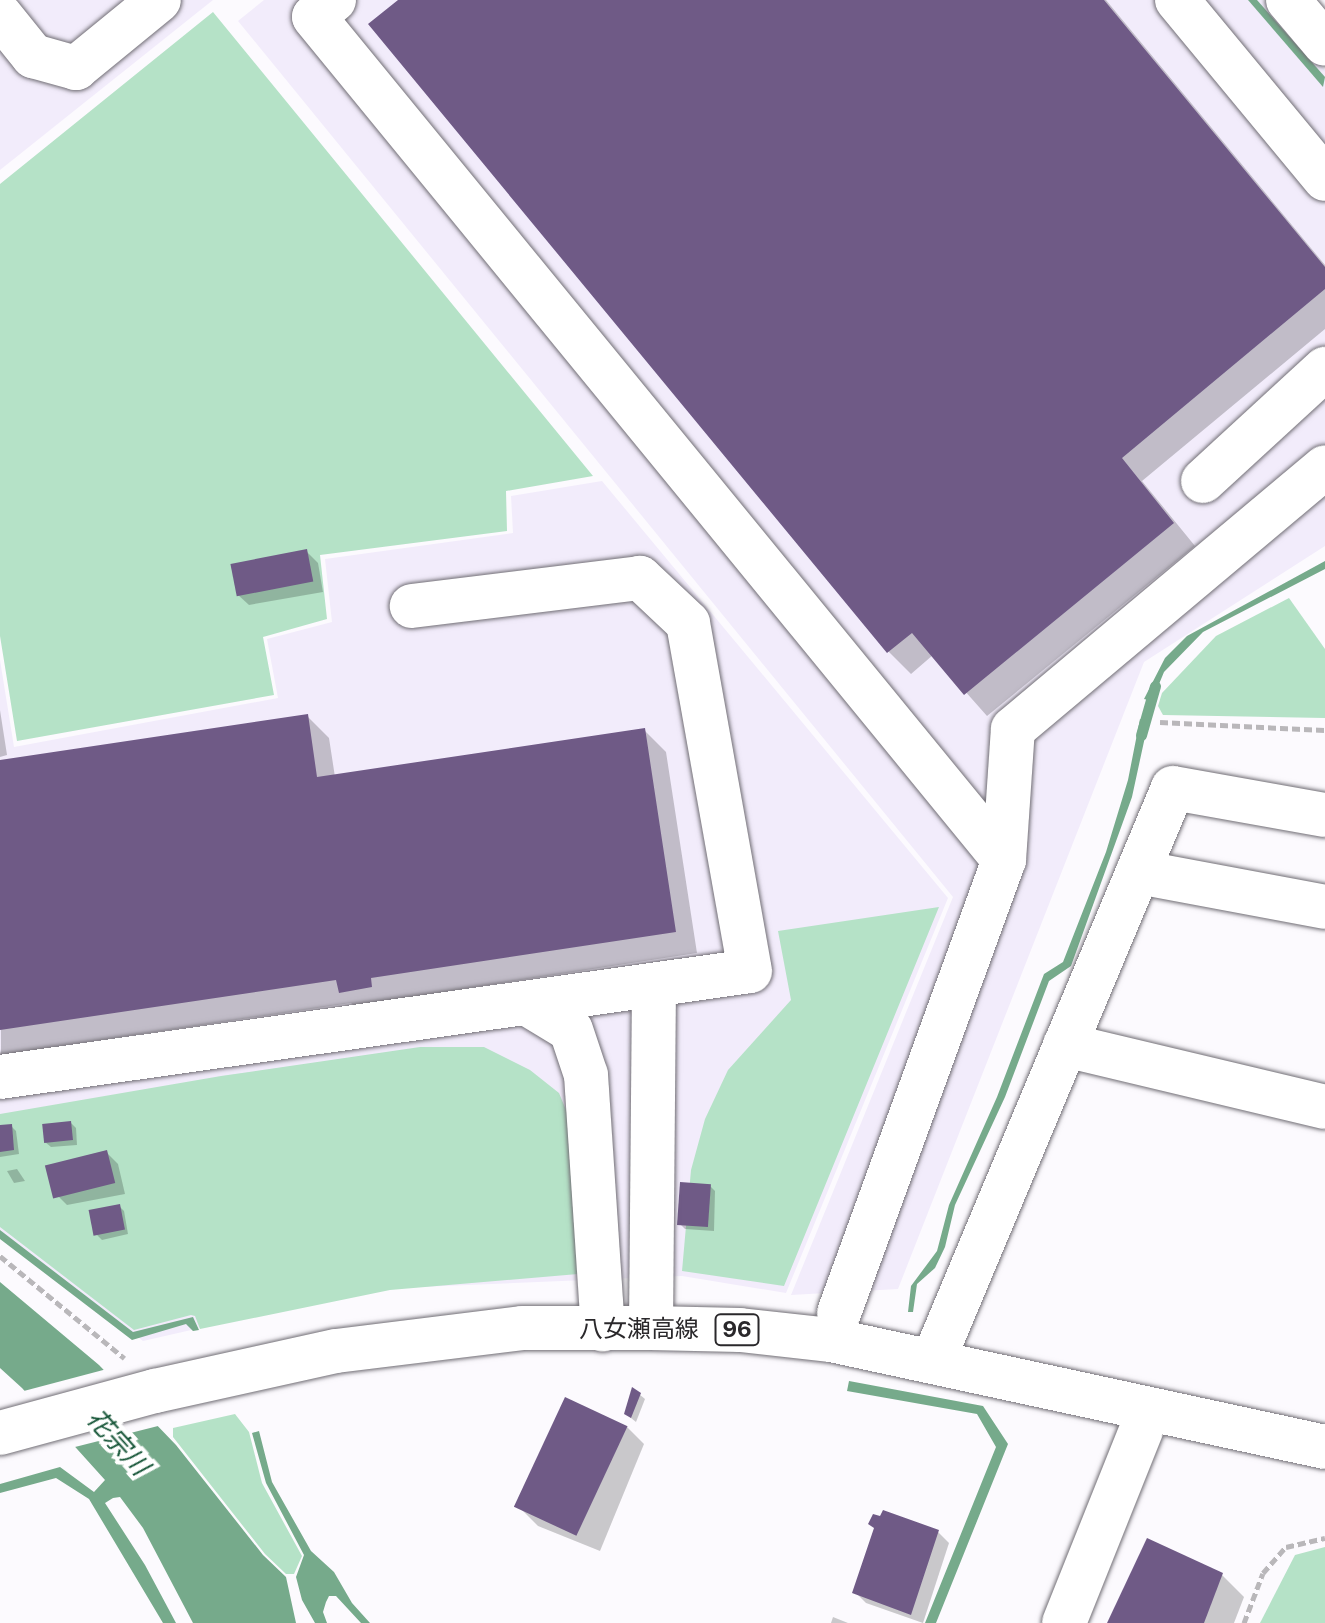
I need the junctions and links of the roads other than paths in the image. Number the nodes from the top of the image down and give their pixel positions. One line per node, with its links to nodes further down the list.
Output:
1 (159, 0): 5 (main road)
2 (334, 0): 13 (main road)
3 (1177, 0): 7 (main road)
4 (1288, 0): 6 (main road)
5 (0, 15)
6 (1325, 44)
7 (1325, 179)
8 (1325, 369): 10 (main road)
9 (1325, 467): 13 (main road)
10 (1203, 481)
11 (412, 606): 16 (main road)
12 (1325, 815): 14 (main road)
13 (1004, 860): 21 (main road)
14 (1138, 872): 15 (main road); 18 (main road)
15 (1325, 907)
16 (654, 985): 17 (main road); 22 (main road)
17 (526, 1003): 19 (main road); 23 (main road)
18 (1065, 1045): 20 (main road); 24 (main road)
19 (0, 1077)
20 (1325, 1107)
21 (839, 1313)
22 (651, 1328): 23 (main road, 八女瀬高線 / 96); 24 (main road, 八女瀬高線 / 96)
23 (603, 1329): 25 (main road, 八女瀬高線 / 96)
24 (933, 1361): 27 (main road, 八女瀬高線 / 96)
25 (14, 1430)
26 (1141, 1430): 28 (main road)
27 (1325, 1447)
28 (1064, 1623)

